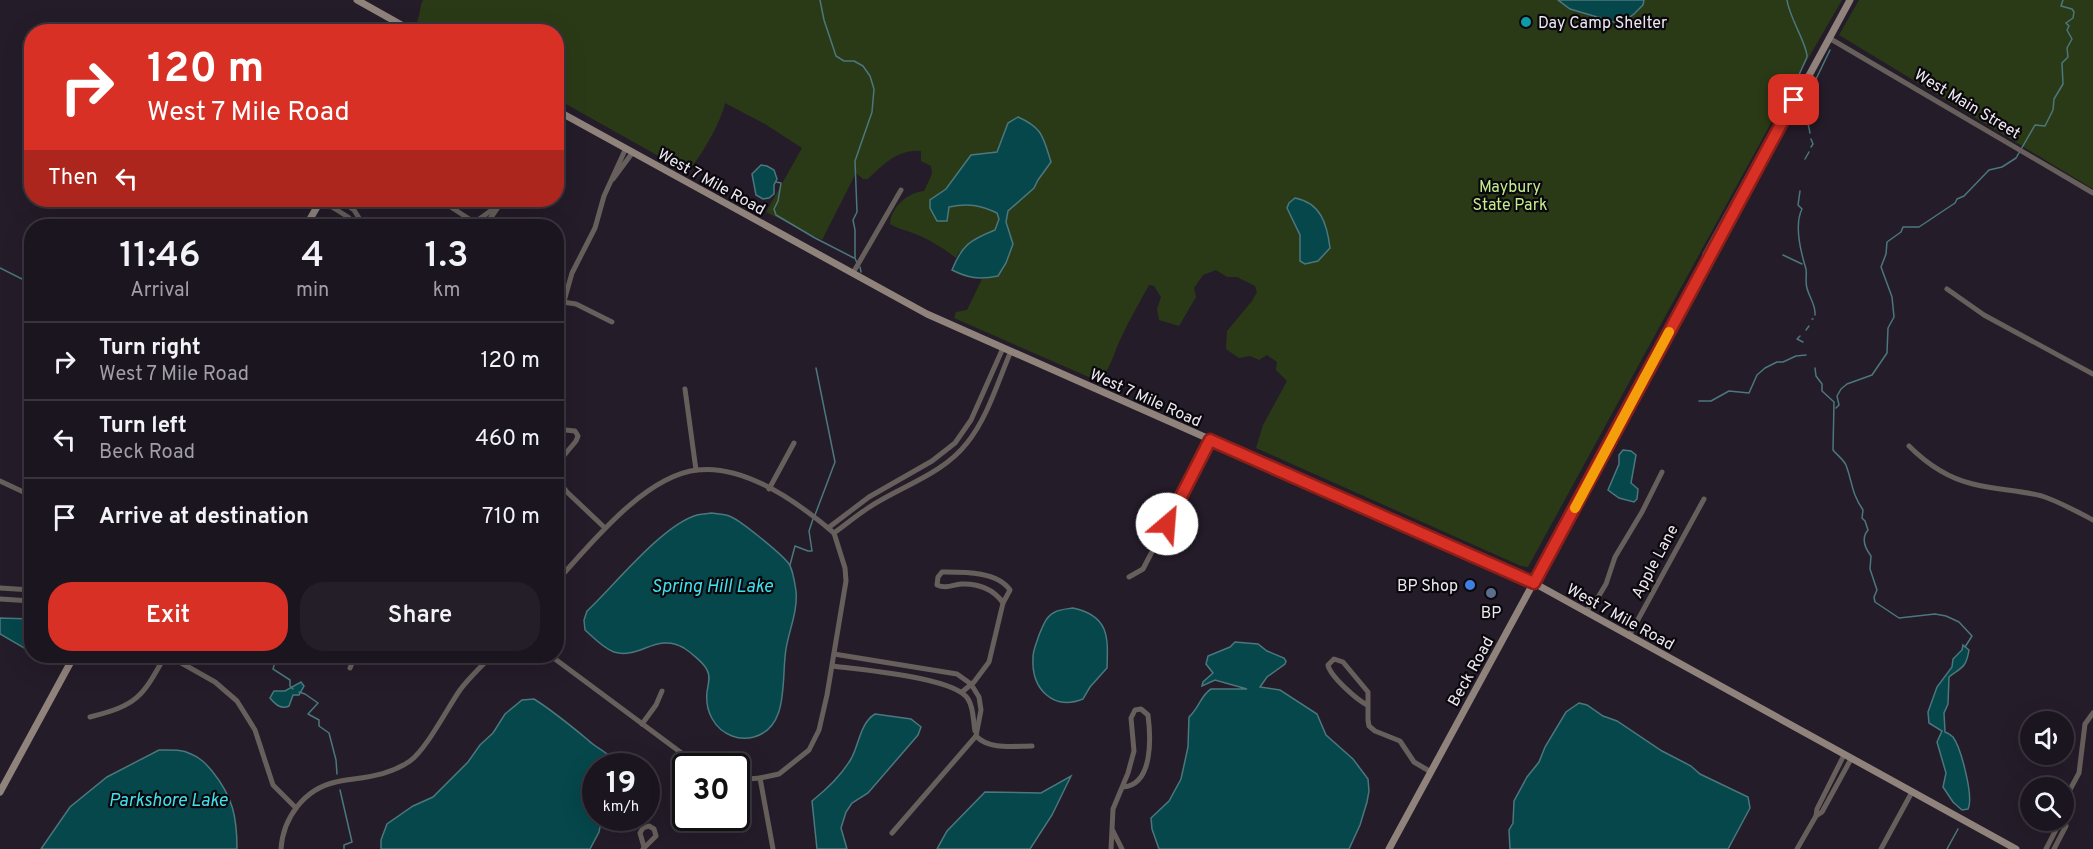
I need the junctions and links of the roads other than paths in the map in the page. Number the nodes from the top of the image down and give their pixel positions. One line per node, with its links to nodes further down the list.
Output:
1 (357, 0): 3 (street)
2 (1850, 0): 4 (street, Beck Road)
3 (400, 24)
4 (1829, 38): 10 (street, West Main Street); 51 (street, Beck Road)
5 (564, 114): 6 (street, West 7 Mile Road)
6 (626, 148): 7 (street, West 7 Mile Road); 8 (street)
7 (633, 152): 8 (street); 19 (street, West 7 Mile Road)
8 (612, 180): 21 (street)
9 (901, 190): 19 (street)
10 (2093, 193)
11 (332, 207): 15 (street)
12 (350, 207): 16 (street)
13 (450, 207): 17 (street)
14 (496, 207): 18 (street)
15 (350, 219)
16 (360, 219)
17 (467, 219)
18 (483, 219)
19 (853, 273): 23 (street, West 7 Mile Road)
20 (1947, 289): 25 (street)
21 (564, 301): 22 (street)
22 (612, 322)
23 (1003, 348): 24 (street, West 7 Mile Road); 27 (street)
24 (1011, 351): 28 (street); 30 (street, West 7 Mile Road)
25 (2093, 374)
26 (685, 389): 36 (street)
27 (977, 407): 28 (street); 33 (street)
28 (986, 411): 35 (street)
29 (564, 430): 34 (street)
30 (1210, 440): 50 (street); 51 (street, West 7 Mile Road)
31 (795, 443): 41 (street)
32 (1909, 447): 45 (street)
33 (945, 452): 35 (street); 39 (street)
34 (564, 455)
35 (951, 459): 43 (street)
36 (696, 470): 41 (street); 46 (street)
37 (1662, 472): 57 (street)
38 (0, 481): 42 (street)
39 (888, 487): 43 (street); 47 (street)
40 (564, 488): 46 (street)
41 (769, 489): 47 (street)
42 (24, 492)
43 (893, 494): 48 (street)
44 (1704, 499): 58 (street, Apple Lane)
45 (2093, 520)
46 (605, 528): 49 (street)
47 (828, 528): 48 (street)
48 (834, 533): 59 (street)
49 (564, 573)
50 (1129, 577)
51 (1534, 583): 57 (street, West 7 Mile Road); 83 (street, Beck Road)
52 (0, 588): 53 (street)
53 (22, 591): 55 (street)
54 (0, 599): 55 (street)
55 (22, 601)
56 (1003, 603): 56 (street); 72 (street)
57 (1585, 612): 58 (street, West 7 Mile Road)
58 (1629, 636): 82 (street, West 7 Mile Road)
59 (834, 654): 60 (street); 67 (street)
60 (889, 662): 68 (street); 70 (street)
61 (70, 663): 88 (street)
62 (162, 663): 77 (street)
63 (180, 663): 90 (street)
64 (352, 663): 69 (street)
65 (485, 663): 90 (street)
66 (560, 663): 78 (street)
67 (833, 666): 70 (street); 84 (street)
68 (920, 667): 71 (street); 72 (street)
69 (350, 668)
70 (887, 674): 71 (street)
71 (919, 679): 74 (street)
72 (971, 684): 74 (street); 79 (street)
73 (662, 690): 78 (street)
74 (962, 692): 79 (street)
75 (1367, 705): 75 (street); 83 (street)
76 (2093, 713): 86 (street)
77 (90, 717)
78 (642, 724): 81 (street)
79 (976, 736): 80 (street); 94 (street)
80 (1032, 746)
81 (681, 753)
82 (1847, 757): 89 (street, West 7 Mile Road); 100 (street)
83 (1431, 772): 99 (street, Beck Road)
84 (760, 778): 85 (street); 96 (street)
85 (750, 779)
86 (2074, 782)
87 (1123, 787): 87 (street); 91 (street)
88 (0, 792)
89 (1912, 792): 101 (street); 102 (street, West 7 Mile Road)
90 (296, 808): 95 (street)
91 (1112, 830): 97 (street); 98 (street)
92 (2055, 831): 103 (street)
93 (2063, 831): 104 (street)
94 (892, 833)
95 (281, 849)
96 (773, 849)
97 (1112, 849)
98 (1122, 849)
99 (1389, 849)
100 (1797, 849)
101 (1881, 849)
102 (2016, 849)
103 (2046, 849)
104 (2054, 849)

